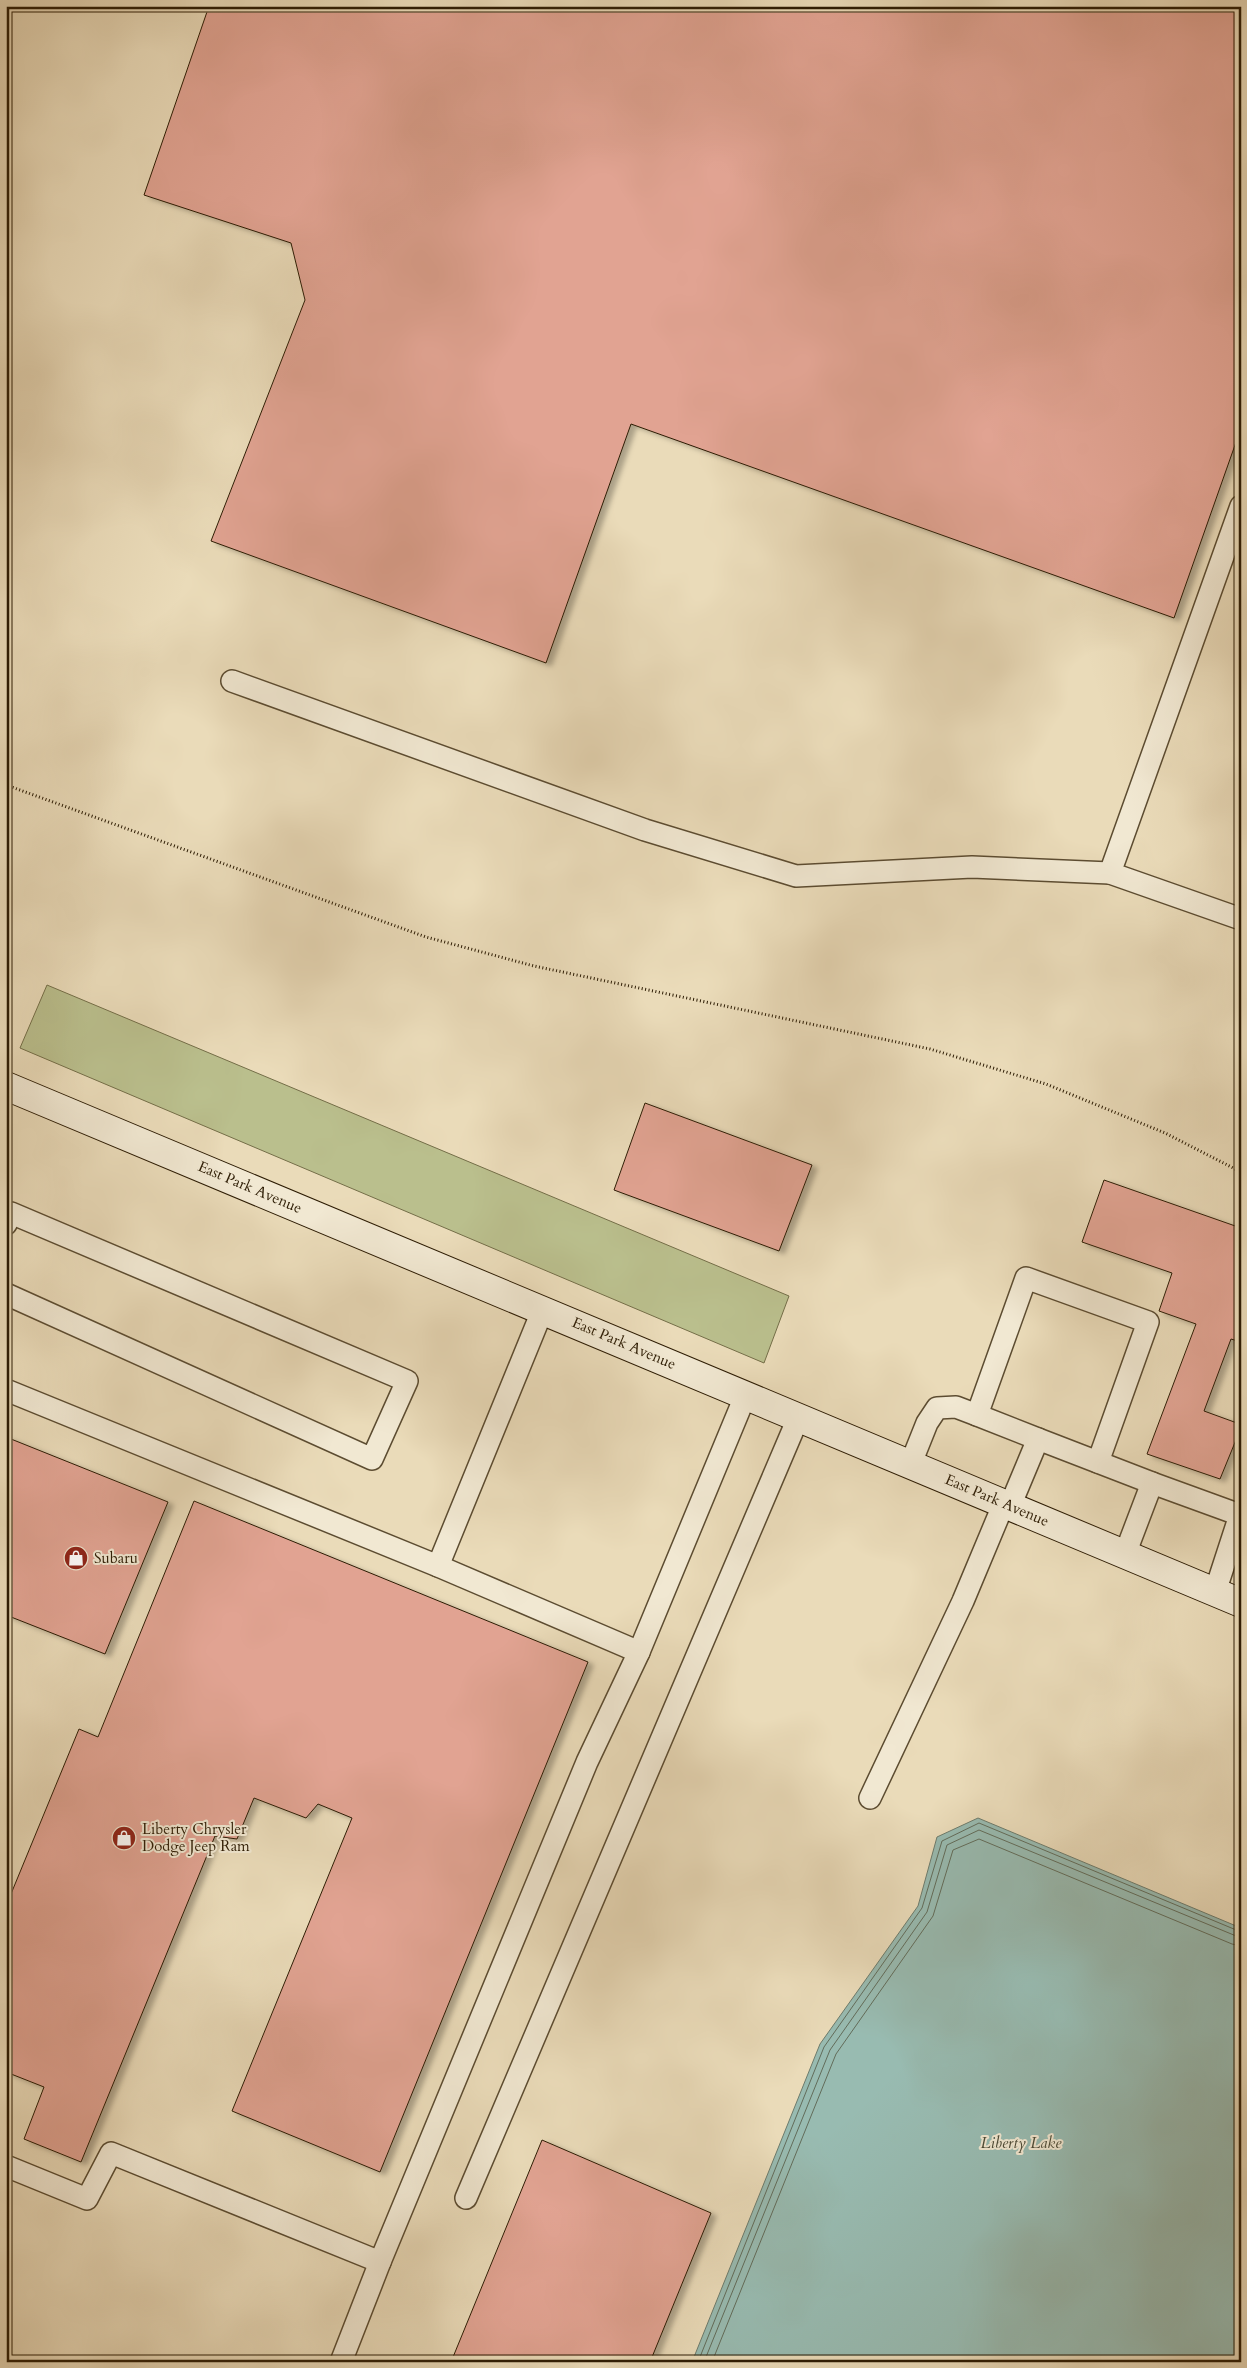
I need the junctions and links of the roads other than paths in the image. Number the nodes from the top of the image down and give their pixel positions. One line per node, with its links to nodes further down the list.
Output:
1 (1241, 506): 3 (lane)
2 (232, 681): 3 (lane)
3 (1110, 873): 4 (lane)
4 (1241, 919)
5 (6, 1086): 8 (main road, East Park Avenue)
6 (6, 1224): 7 (lane)
7 (6, 1294)
8 (543, 1309): 10 (main road, East Park Avenue); 20 (lane)
9 (6, 1390): 20 (lane)
10 (746, 1394): 12 (main road, East Park Avenue); 23 (lane)
11 (977, 1415): 13 (lane); 14 (lane); 15 (lane)
12 (799, 1416): 15 (main road, East Park Avenue); 26 (lane)
13 (1038, 1439): 14 (lane); 17 (lane)
14 (1098, 1462): 16 (lane)
15 (911, 1464): 17 (main road, East Park Avenue)
16 (1152, 1483): 18 (lane); 19 (lane)
17 (1007, 1504): 19 (main road, East Park Avenue); 24 (lane)
18 (1240, 1514): 21 (lane)
19 (1125, 1554): 21 (main road, East Park Avenue)
20 (438, 1566): 23 (lane)
21 (1215, 1592): 22 (main road, East Park Avenue)
22 (1241, 1603)
23 (639, 1652): 27 (lane)
24 (870, 1798)
25 (6, 2166): 27 (lane)
26 (466, 2198)
27 (380, 2262): 28 (lane)
28 (341, 2362)

